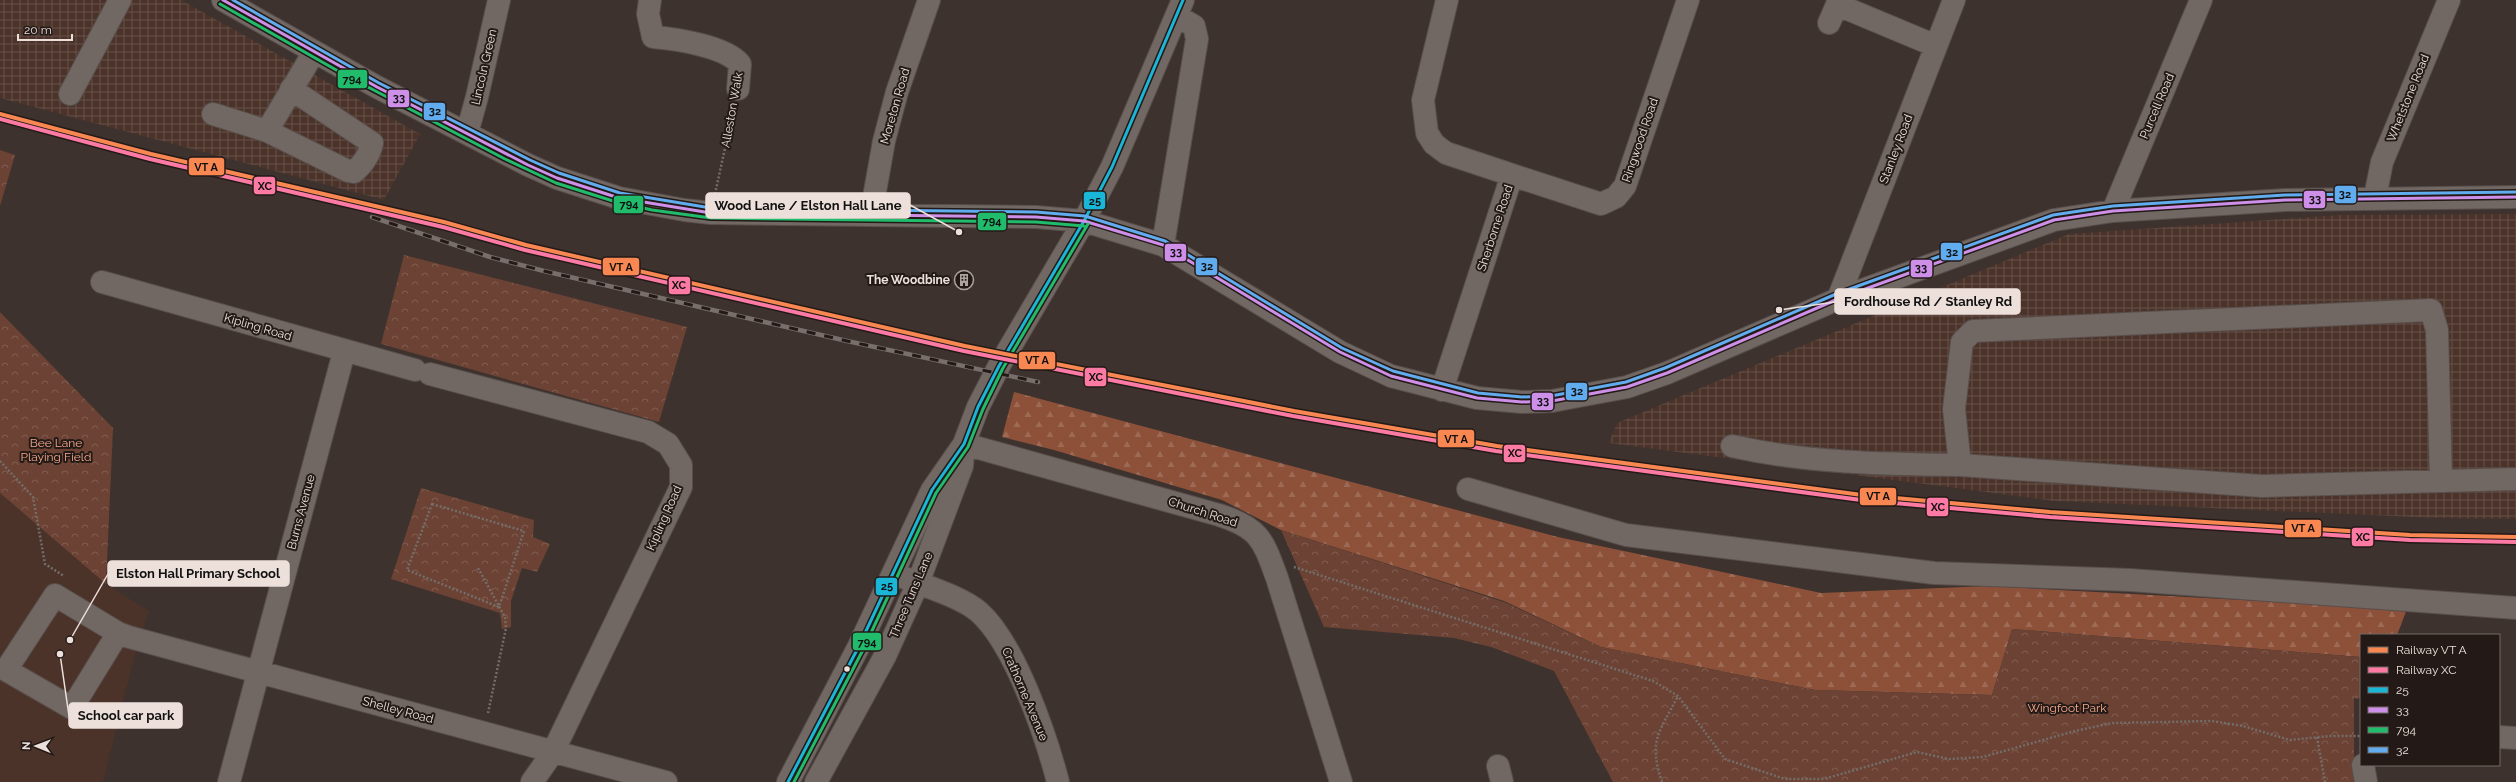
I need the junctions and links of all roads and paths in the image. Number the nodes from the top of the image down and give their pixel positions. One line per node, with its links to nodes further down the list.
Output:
1 (120, 0): 17 (street)
2 (223, 0): 14 (street)
3 (499, 0): 20 (street, Lincoln Green)
4 (650, 0): 16 (street, Alleston Walk)
5 (929, 0): 26 (street, Moreton Road)
6 (1447, 0): 21 (street, Sherborne Road)
7 (1688, 0): 21 (street, Ringwood Road)
8 (1954, 0): 13 (street, Stanley Road)
9 (2201, 0): 24 (street, Purcell Road)
10 (2449, 0): 22 (street, Whetstone Road)
11 (1180, 8): 27 (street, Three Tuns Lane); 28 (street)
12 (1835, 9): 13 (street)
13 (1936, 46): 30 (street, Stanley Road)
14 (314, 52): 15 (street); 20 (street)
15 (291, 89): 19 (street); 19 (street)
16 (738, 89): 25 (path, Alleston Walk)
17 (70, 94)
18 (213, 114): 19 (street)
19 (267, 131)
20 (467, 133): 25 (street)
21 (1512, 175): 32 (street, Sherborne Road)
22 (2375, 197): 23 (street); 24 (street)
23 (2516, 197)
24 (2113, 211): 30 (street)
25 (711, 213): 26 (street)
26 (871, 214): 27 (street)
27 (1084, 220): 28 (street); 33 (street, Three Tuns Lane)
28 (1163, 245): 32 (street)
29 (102, 282): 31 (street, Kipling Road)
30 (1838, 299): 32 (street)
31 (344, 352): 48 (street, Burns Avenue); 55 (street, Kipling Road)
32 (1442, 390)
33 (964, 444): 40 (street, Church Road); 42 (street, Three Tuns Lane); 44 (street, Three Tuns Lane)
34 (1732, 446): 36 (street)
35 (0, 461): 43 (path)
36 (1960, 465): 38 (street); 38 (street)
37 (2516, 479): 38 (street)
38 (2441, 481)
39 (1468, 489): 46 (street)
40 (1270, 560): 49 (path); 63 (street, Church Road)
41 (478, 568): 45 (path)
42 (893, 573): 44 (street, Crathorne Avenue); 60 (street, Three Tuns Lane)
43 (70, 581)
44 (918, 583): 61 (street, Three Tuns Lane); 62 (street, Crathorne Avenue)
45 (499, 607): 45 (path); 50 (path)
46 (2516, 608)
47 (124, 635): 47 (street, Shelley Road); 48 (street, Shelley Road)
48 (258, 672): 50 (street, Shelley Road); 57 (street, Burns Avenue)
49 (1678, 696): 52 (path); 64 (path)
50 (483, 733): 55 (street, Shelley Road)
51 (2360, 736): 52 (path)
52 (2317, 737): 65 (path)
53 (2500, 737): 54 (street)
54 (2516, 738)
55 (553, 752): 58 (street, Kipling Road); 59 (street, Shelley Road)
56 (2363, 766): 66 (street)
57 (229, 782)
58 (532, 782)
59 (666, 782)
60 (788, 782)
61 (816, 782)
62 (1058, 782)
63 (1341, 782)
64 (1662, 782)
65 (2325, 782)
66 (2366, 782)

